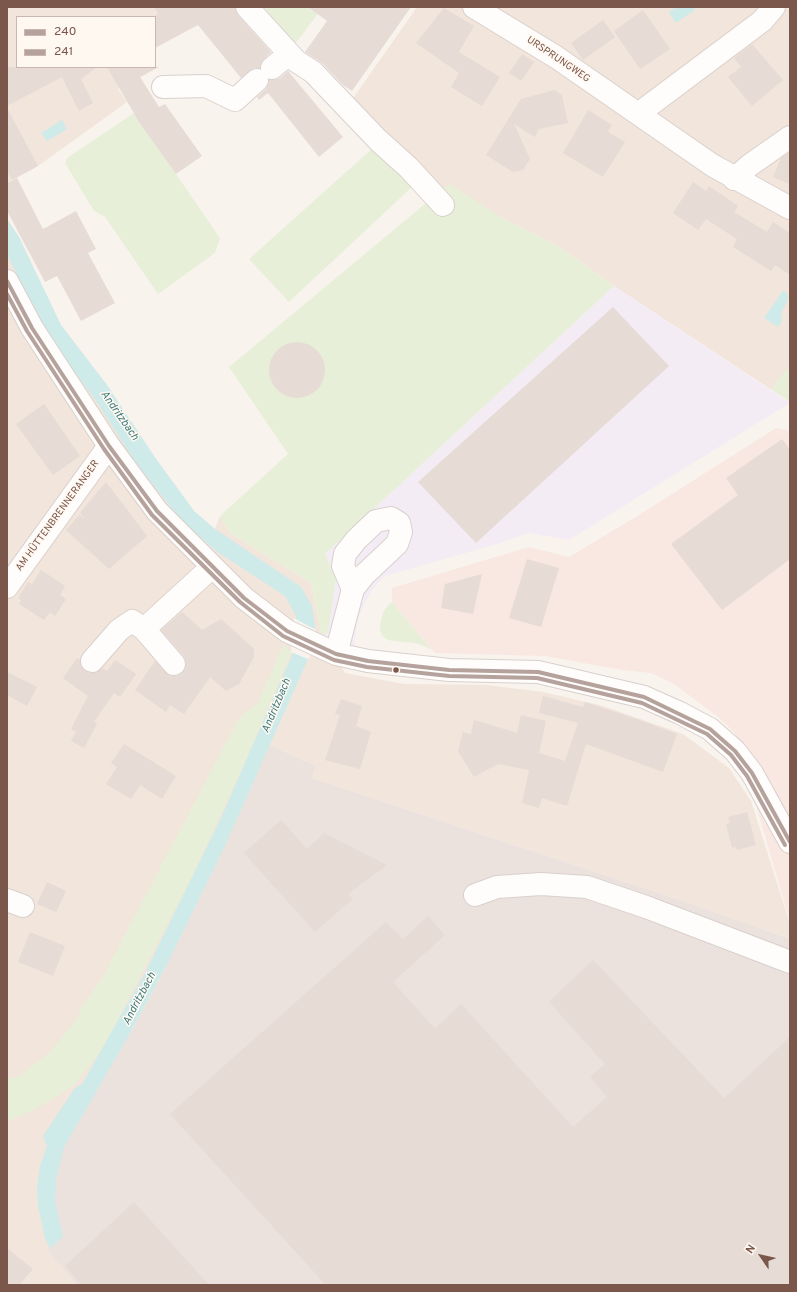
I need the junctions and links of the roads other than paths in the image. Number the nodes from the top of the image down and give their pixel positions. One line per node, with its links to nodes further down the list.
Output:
1 (247, 7): 4 (street)
2 (474, 7): 6 (street, URSPRUNGWEG)
3 (774, 7): 6 (street)
4 (289, 54): 5 (street); 9 (street)
5 (163, 87)
6 (640, 115): 8 (street, URSPRUNGWEG)
7 (790, 137): 8 (street)
8 (734, 179): 10 (street, URSPRUNGWEG)
9 (443, 205)
10 (790, 208)
11 (7, 281): 12 (street)
12 (109, 446): 13 (street); 14 (street, AM HÜTTENBRENNERANGER)
13 (212, 567): 16 (street); 17 (street)
14 (7, 587)
15 (353, 589): 17 (street)
16 (144, 629): 18 (street); 19 (street)
17 (336, 654): 20 (street)
18 (92, 661)
19 (174, 664)
20 (790, 842)
21 (474, 895): 22 (street)
22 (790, 962)

